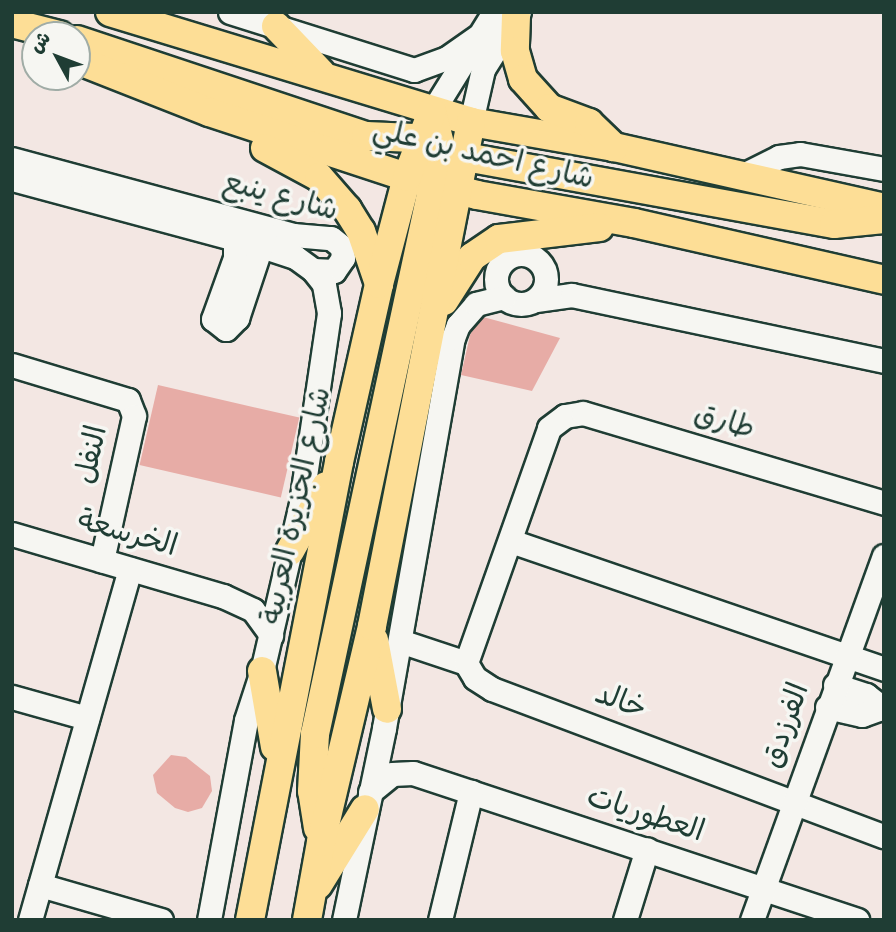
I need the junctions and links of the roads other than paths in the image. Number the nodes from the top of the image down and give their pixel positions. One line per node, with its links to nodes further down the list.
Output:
1 (110, 12): 8 (main road, شارع احمد بن علي)
2 (230, 12): 4 (street)
3 (510, 14): 5 (street); 11 (street); 13 (main road)
4 (276, 19): 5 (street); 8 (main road)
5 (477, 37): 10 (street)
6 (91, 45): 12 (main road)
7 (91, 66): 18 (main road, شارع احمد بن علي)
8 (323, 75): 10 (main road, شارع احمد بن علي)
9 (91, 76): 28 (main road)
10 (432, 112): 11 (main road, شارع احمد بن علي); 12 (main road)
11 (471, 122): 12 (main road); 13 (main road, شارع احمد بن علي)
12 (442, 147): 18 (main road, شارع الجزيرة العربية); 18 (main road); 21 (main road)
13 (614, 147): 16 (main road, شارع احمد بن علي)
14 (12, 159): 19 (street, شارع ينبع)
15 (884, 169): 16 (street)
16 (741, 176): 20 (main road, شارع احمد بن علي)
17 (12, 179): 19 (street, شارع ينبع)
18 (433, 184): 22 (main road, شارع احمد بن علي); 28 (main road, شارع الجزيرة العربية); 33 (main road, شارع الجزيرة العربية); 65 (main road)
19 (101, 191): 23 (street, شارع ينبع); 24 (street, شارع ينبع)
20 (884, 208)
21 (884, 219)
22 (634, 223): 27 (main road, شارع احمد بن علي); 33 (main road)
23 (264, 237): 24 (street, شارع ينبع); 24 (street); 25 (street, شارع ينبع); 25 (street, شارع ينبع)
24 (235, 238)
25 (313, 270): 40 (street, شارع الجزيرة العربية)
26 (547, 277): 30 (street); 31 (street); 32 (street)
27 (870, 277): 29 (street)
28 (379, 284): 36 (main road, شارع الجزيرة العربية)
29 (884, 290)
30 (572, 295): 32 (street); 34 (street)
31 (504, 297): 32 (street); 48 (street)
32 (536, 300)
33 (430, 329): 46 (main road, شارع الجزيرة العربية)
34 (884, 361)
35 (12, 365): 42 (street, النفل)
36 (339, 462): 40 (main road); 59 (main road, شارع الجزيرة العربية)
37 (884, 503): 39 (street, طارق)
38 (12, 534): 42 (street, الخرسعة)
39 (511, 541): 49 (street); 50 (street)
40 (290, 551): 44 (street, شارع الجزيرة العربية)
41 (884, 555): 49 (street, الفرزدق)
42 (102, 560): 43 (street, الخرسعة)
43 (130, 569): 45 (street, الخرسعة); 57 (street)
44 (284, 586): 45 (street, الخرسعة); 47 (street, شارع الجزيرة العربية)
45 (223, 596): 47 (street, الخرسعة)
46 (372, 625): 58 (main road); 65 (main road, شارع الجزيرة العربية)
47 (271, 635): 52 (street, شارع الجزيرة العربية)
48 (400, 641): 50 (street); 58 (street)
49 (846, 656): 51 (street); 53 (street, الفرزدق)
50 (466, 663): 63 (street, خالد)
51 (884, 669)
52 (262, 671): 59 (main road); 70 (street, شارع الجزيرة العربية)
53 (835, 685): 55 (street, الفرزدق); 56 (street)
54 (12, 697): 57 (street)
55 (827, 707): 56 (street); 63 (street, الفرزدق)
56 (882, 709)
57 (87, 718): 67 (street)
58 (385, 719): 60 (street); 62 (street)
59 (277, 771): 74 (main road, شارع الجزيرة العربية)
60 (413, 773): 61 (street, العطوريات); 62 (street)
61 (471, 792): 66 (street, العطوريات); 76 (street)
62 (367, 800): 69 (main road); 75 (street)
63 (793, 802): 64 (street, خالد); 68 (street, الفرزدق)
64 (884, 836)
65 (321, 842): 69 (main road, شارع الجزيرة العربية)
66 (647, 849): 68 (street, العطوريات); 77 (street)
67 (40, 885): 71 (street); 72 (street)
68 (764, 888): 78 (street, الفرزدق); 79 (street, العطوريات)
69 (310, 907)
70 (210, 915): 73 (street)
71 (30, 920)
72 (161, 920)
73 (189, 920)
74 (250, 920)
75 (344, 920)
76 (440, 920)
77 (625, 920)
78 (752, 920)
79 (857, 920)

